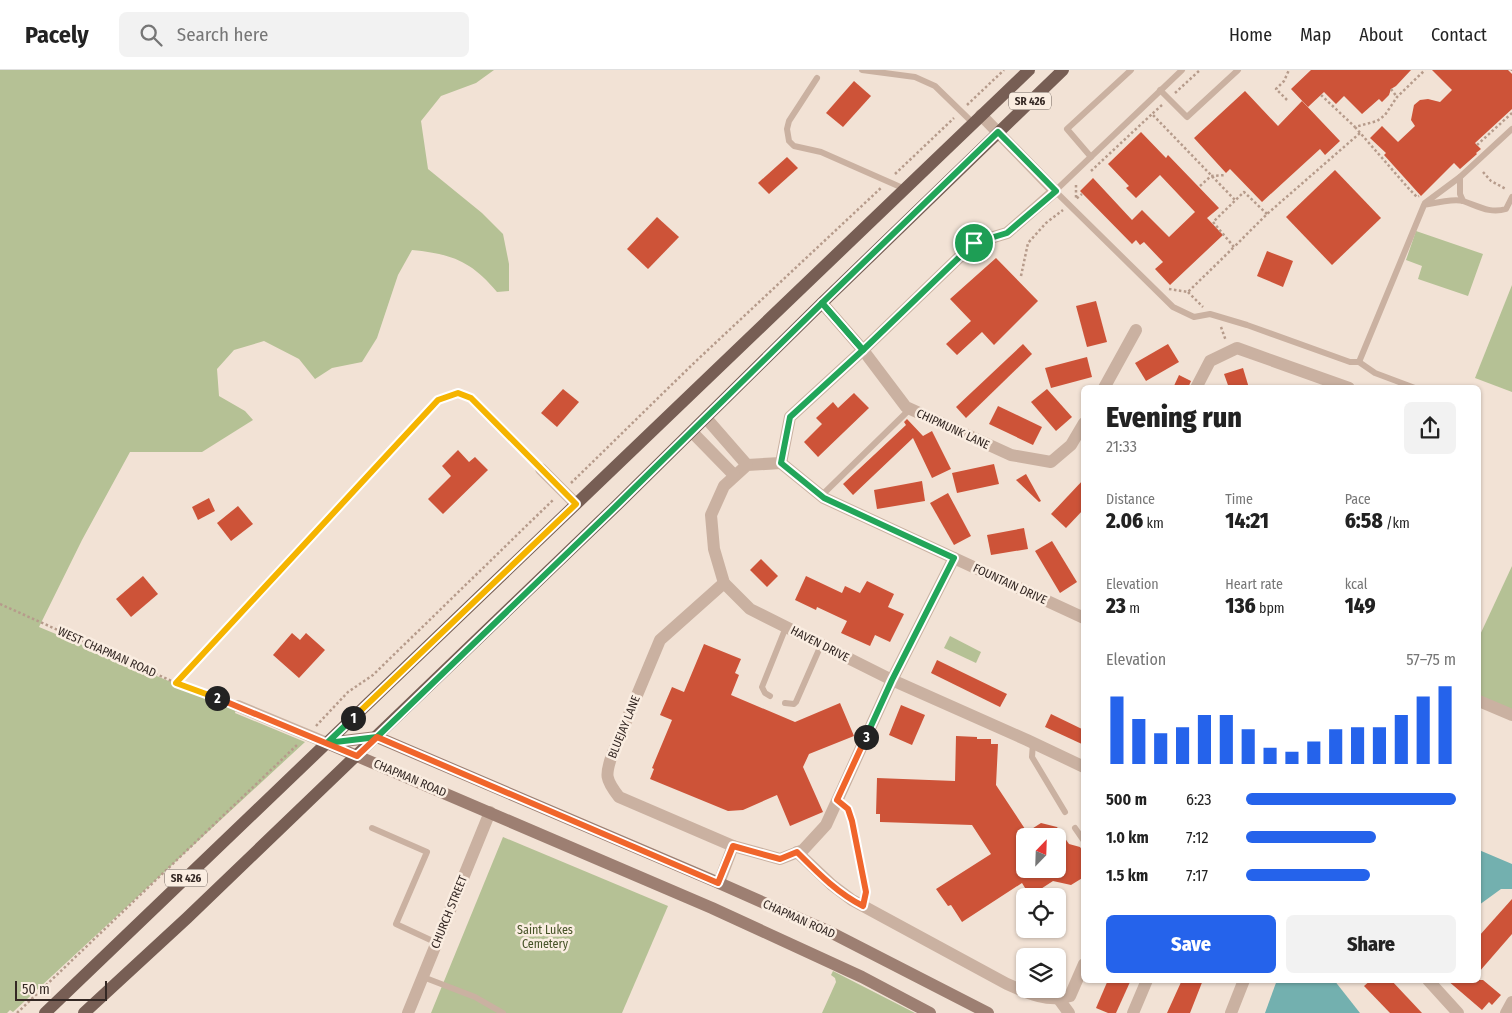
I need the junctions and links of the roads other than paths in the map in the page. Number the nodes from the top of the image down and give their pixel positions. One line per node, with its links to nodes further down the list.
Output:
1 (862, 70): 9 (lane)
2 (1029, 70): 9 (main road, SR 426)
3 (1063, 70): 11 (main road, SR 426)
4 (1131, 70): 12 (lane)
5 (1182, 70): 8 (lane)
6 (1238, 70): 8 (lane)
7 (817, 78): 14 (lane)
8 (1160, 90): 12 (lane)
9 (977, 119): 11 (street); 14 (main road, SR 426)
10 (1512, 129): 13 (lane)
11 (998, 132): 15 (street); 19 (main road, SR 426)
12 (1091, 157): 15 (lane)
13 (1460, 177): 17 (lane); 18 (lane)
14 (905, 189): 36 (main road, SR 426)
15 (1056, 191): 21 (street); 22 (lane)
16 (1512, 197): 17 (lane)
17 (1462, 201): 18 (lane)
18 (1424, 205): 22 (lane)
19 (822, 303): 21 (street, CHIPMUNK LANE); 28 (main road, SR 426)
20 (1136, 330): 23 (street)
21 (863, 350): 27 (street, CHIPMUNK LANE); 31 (street)
22 (1360, 362): 26 (lane)
23 (1106, 385)
24 (1198, 385): 25 (street)
25 (1341, 385)
26 (1406, 385)
27 (910, 409): 29 (street, CHIPMUNK LANE); 35 (lane)
28 (706, 418): 30 (main road, SR 426); 32 (street)
29 (1081, 428)
30 (692, 432): 34 (street); 48 (main road, SR 426)
31 (781, 463): 32 (street); 35 (street, FOUNTAIN DRIVE)
32 (747, 465): 34 (street)
33 (541, 468): 36 (street)
34 (734, 476): 38 (street, HAVEN DRIVE)
35 (821, 496): 37 (street, FOUNTAIN DRIVE)
36 (576, 504): 49 (main road, SR 426)
37 (954, 558): 39 (street, FOUNTAIN DRIVE); 42 (street)
38 (724, 583): 40 (street, HAVEN DRIVE); 59 (street, BLUEJAY LANE)
39 (1081, 612)
40 (786, 627): 41 (street, HAVEN DRIVE); 43 (lane)
41 (821, 645): 42 (street, HAVEN DRIVE); 45 (lane)
42 (892, 680): 50 (street, HAVEN DRIVE); 53 (street)
43 (770, 696)
44 (1481, 702): 47 (street)
45 (785, 703)
46 (238, 706): 49 (street)
47 (1512, 715)
48 (377, 737): 49 (street); 51 (main road, SR 426); 61 (street, CHAPMAN ROAD)
49 (327, 743): 51 (street, CHAPMAN ROAD); 73 (main road, SR 426)
50 (1033, 743): 52 (street, HAVEN DRIVE); 55 (lane)
51 (357, 756): 54 (street, CHAPMAN ROAD); 74 (main road, SR 426)
52 (1081, 766)
53 (837, 800): 60 (street); 62 (lane)
54 (490, 812): 63 (street, CHURCH STREET); 77 (street, CHAPMAN ROAD)
55 (1065, 812)
56 (372, 828): 63 (lane)
57 (1074, 828): 58 (lane)
58 (1081, 837)
59 (733, 846): 60 (street); 61 (street)
60 (797, 852): 62 (street)
61 (718, 883): 78 (street, CHAPMAN ROAD)
62 (863, 906): 69 (street)
63 (437, 943): 65 (street, CHURCH STREET)
64 (1081, 969): 70 (street)
65 (423, 977): 75 (street, CHURCH STREET); 76 (lane)
66 (1146, 983): 80 (street)
67 (1243, 983): 81 (street)
68 (1431, 983): 82 (street)
69 (1016, 988)
70 (1066, 994)
71 (1064, 998): 79 (street)
72 (1512, 1002): 83 (street)
73 (45, 1013)
74 (84, 1013)
75 (408, 1013)
76 (503, 1013)
77 (930, 1013)
78 (988, 1013)
79 (1070, 1013)
80 (1133, 1013)
81 (1231, 1013)
82 (1458, 1013)
83 (1506, 1013)

